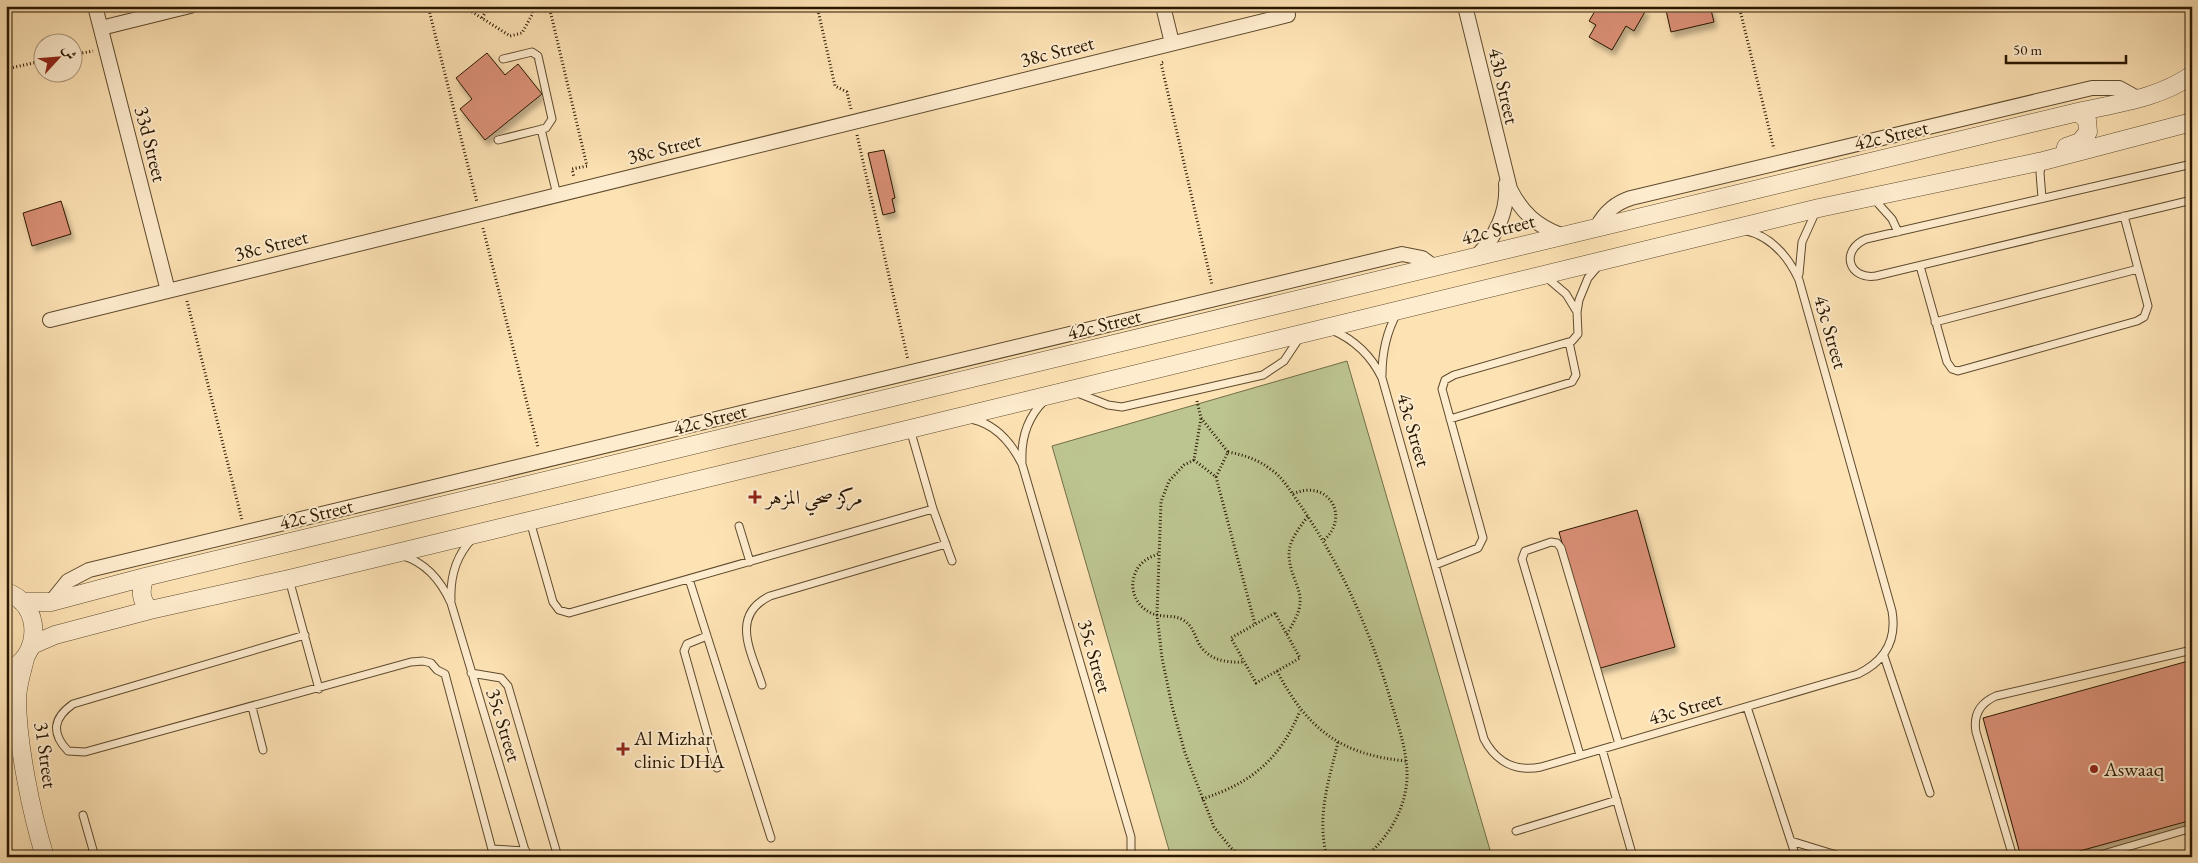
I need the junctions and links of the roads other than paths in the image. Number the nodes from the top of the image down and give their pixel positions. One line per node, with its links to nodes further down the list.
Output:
1 (95, 6): 6 (street, 33d Street)
2 (190, 6): 6 (street)
3 (1163, 6): 7 (street)
4 (1465, 6): 18 (street, 43b Street)
5 (1288, 15): 7 (street, 38c Street)
6 (100, 28): 36 (street, 33d Street)
7 (1172, 44): 19 (street, 38c Street)
8 (503, 59): 14 (lane)
9 (2192, 75): 11 (street, 42c Street)
10 (2192, 88): 11 (street)
11 (2145, 98): 12 (street, 42c Street); 25 (street)
12 (2078, 112): 16 (street); 25 (street, 42c Street)
13 (2192, 122): 16 (street)
14 (541, 130): 15 (lane); 19 (lane)
15 (498, 140)
16 (2042, 161): 20 (street); 21 (lane)
17 (2192, 164): 21 (lane)
18 (1505, 176): 28 (street, 43b Street); 29 (street, 43b Street)
19 (557, 195): 36 (street, 38c Street)
20 (1872, 197): 23 (street); 27 (lane)
21 (2042, 198): 27 (lane)
22 (2192, 200): 24 (lane)
23 (1819, 208): 26 (street); 35 (lane, 43c Street)
24 (2124, 216): 32 (lane); 33 (lane)
25 (1597, 227): 28 (street, 42c Street)
26 (1735, 228): 30 (street); 35 (lane, 43c Street)
27 (1898, 232): 32 (lane)
28 (1561, 235): 29 (street, 42c Street)
29 (1477, 256): 31 (street, 42c Street)
30 (1603, 260): 34 (street); 38 (lane)
31 (1433, 266): 60 (street, 42c Street); 64 (street)
32 (1920, 266): 40 (lane)
33 (2138, 268): 40 (lane); 40 (lane)
34 (1542, 275): 37 (street); 38 (lane)
35 (1799, 280): 71 (lane, 43c Street)
36 (168, 292): 39 (street, 38c Street)
37 (1399, 310): 41 (street); 44 (lane, 43c Street)
38 (1576, 312): 43 (lane)
39 (50, 320)
40 (1935, 322)
41 (1327, 327): 42 (street); 44 (lane, 43c Street)
42 (1302, 333): 45 (street); 45 (lane)
43 (1569, 342): 48 (lane); 48 (lane)
44 (1382, 378): 59 (lane, 43c Street)
45 (1070, 390): 46 (street)
46 (1050, 395): 47 (street); 50 (lane, 35c Street)
47 (960, 417): 49 (street); 50 (lane, 35c Street)
48 (1450, 418): 59 (lane)
49 (910, 429): 51 (lane); 52 (street)
50 (1022, 464): 95 (lane, 35c Street)
51 (933, 508): 55 (lane); 58 (lane)
52 (530, 521): 54 (street); 62 (lane)
53 (739, 526): 58 (lane)
54 (477, 534): 56 (street); 65 (lane, 35c Street)
55 (946, 544): 57 (lane); 74 (lane)
56 (394, 554): 61 (street); 65 (lane, 35c Street)
57 (952, 561)
58 (750, 562): 62 (lane)
59 (1435, 565): 81 (lane, 43c Street)
60 (145, 577): 64 (street, 42c Street); 66 (street)
61 (289, 579): 66 (street); 67 (lane)
62 (689, 580): 68 (lane)
63 (11, 594): 64 (street, 42c Street); 70 (street, 31 Street)
64 (51, 602)
65 (451, 603): 73 (lane, 35c Street)
66 (150, 610): 70 (street)
67 (305, 635): 75 (lane); 76 (lane)
68 (707, 636): 82 (lane); 88 (lane)
69 (2192, 650): 99 (lane)
70 (29, 652): 72 (street); 92 (street, 31 Street)
71 (1884, 656): 77 (lane, 43c Street); 83 (lane)
72 (6, 671)
73 (472, 673): 91 (lane, 35c Street); 94 (lane)
74 (762, 686)
75 (319, 689): 76 (lane); 90 (lane)
76 (252, 707): 80 (lane)
77 (1747, 707): 78 (lane, 43c Street); 89 (lane)
78 (1619, 744): 79 (lane, 43c Street); 81 (lane)
79 (1602, 749): 81 (lane, 43c Street); 84 (lane)
80 (263, 750)
81 (1580, 755)
82 (717, 768)
83 (1930, 793)
84 (1617, 800): 87 (lane); 96 (lane)
85 (82, 815): 93 (lane)
86 (2192, 828): 100 (lane)
87 (1516, 831)
88 (771, 838)
89 (1791, 841): 97 (lane); 98 (lane)
90 (493, 853): 91 (lane)
91 (527, 854)
92 (45, 857)
93 (95, 857)
94 (558, 857)
95 (1131, 857)
96 (1633, 857)
97 (1796, 857)
98 (1843, 857)
99 (2013, 857)
100 (2093, 857)

